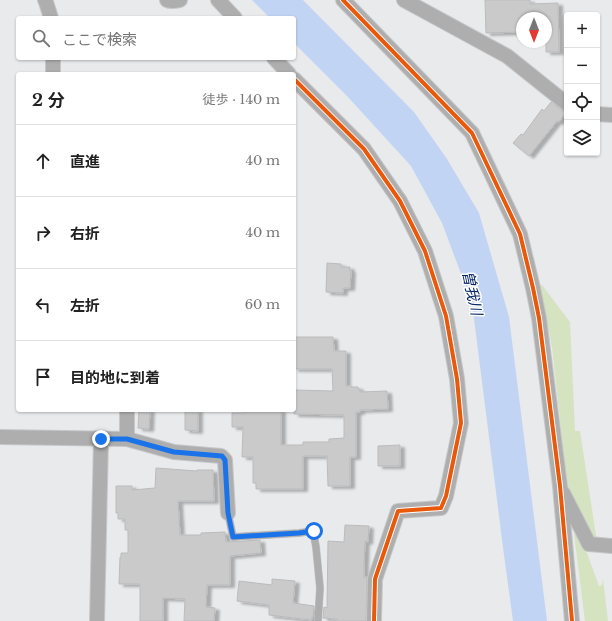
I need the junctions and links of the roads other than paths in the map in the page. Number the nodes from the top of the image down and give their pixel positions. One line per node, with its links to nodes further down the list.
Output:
1 (45, 0): 9 (street)
2 (167, 0): 3 (street)
3 (180, 0)
4 (218, 0): 10 (street)
5 (343, 0): 8 (street)
6 (350, 0): 8 (street)
7 (404, 0): 16 (street)
8 (358, 15): 23 (street)
9 (50, 16)
10 (233, 16)
11 (53, 60): 13 (street)
12 (276, 60): 14 (street)
13 (53, 72)
14 (287, 72)
15 (296, 81): 28 (street)
16 (564, 102)
17 (600, 114): 18 (street)
18 (612, 115)
19 (127, 412): 22 (street)
20 (0, 437): 21 (street)
21 (101, 439): 22 (street); 26 (street)
22 (127, 439): 24 (street)
23 (560, 486): 25 (street); 29 (street)
24 (228, 513): 27 (lane)
25 (612, 546)
26 (97, 621)
27 (318, 621)
28 (374, 621)
29 (572, 621)

